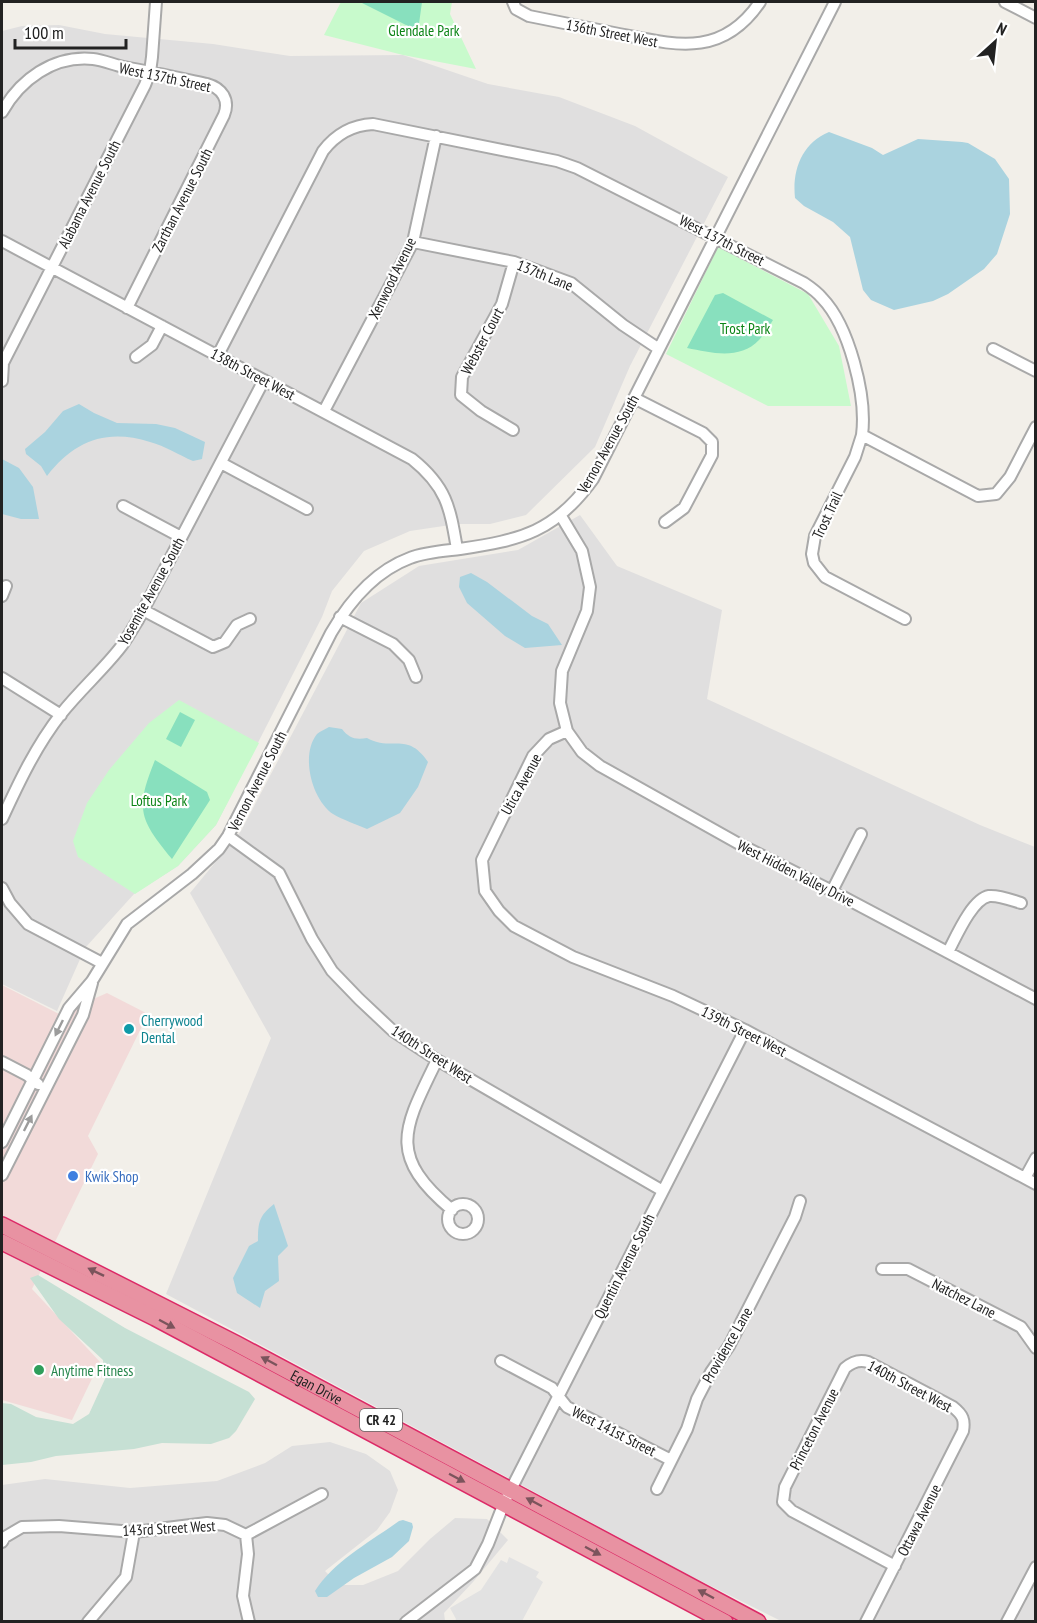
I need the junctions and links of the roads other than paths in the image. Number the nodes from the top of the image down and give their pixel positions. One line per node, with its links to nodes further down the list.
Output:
1 (156, 2): 7 (street, Alabama Avenue South)
2 (760, 2): 5 (street, 136th Street West)
3 (835, 2): 11 (street, Vernon Avenue South)
4 (1005, 2): 6 (street)
5 (515, 5)
6 (1035, 18)
7 (150, 72): 8 (street, West 137th Street); 9 (street, West 137th Street); 15 (street, Alabama Avenue South)
8 (220, 91): 16 (street, Zarthan Avenue South)
9 (2, 112)
10 (436, 136): 11 (street, West 137th Street); 13 (street, Xenwood Avenue); 20 (street, West 137th Street)
11 (715, 237): 18 (street, Vernon Avenue South); 29 (street, West 137th Street)
12 (2, 241): 15 (street, 138th Street West)
13 (413, 242): 14 (street, 137th Lane); 26 (street, Xenwood Avenue)
14 (514, 262): 18 (street, 137th Lane); 28 (street, Webster Court)
15 (51, 268): 16 (street, 138th Street West); 24 (street, Alabama Avenue South)
16 (127, 308): 17 (street, 138th Street West)
17 (162, 326): 20 (street, 138th Street West); 21 (street)
18 (659, 349): 25 (street, Vernon Avenue South)
19 (993, 349): 22 (street)
20 (218, 355): 23 (street, 138th Street West)
21 (136, 357)
22 (1035, 370)
23 (264, 380): 26 (street, 138th Street West); 32 (street, Yosemite Avenue South)
24 (2, 381)
25 (634, 398): 35 (street, Vernon Avenue South); 36 (street)
26 (324, 411): 38 (street, 138th Street West)
27 (1035, 427): 30 (street)
28 (513, 430)
29 (862, 435): 30 (street); 42 (street, Trost Trail)
30 (1025, 446): 31 (street)
31 (1035, 451)
32 (221, 463): 34 (street); 37 (street, Yosemite Avenue South)
33 (123, 506): 37 (street)
34 (307, 509)
35 (561, 516): 38 (street, Vernon Avenue South); 46 (street)
36 (665, 522)
37 (181, 537): 39 (street, Yosemite Avenue South)
38 (457, 549): 40 (street, Vernon Avenue South)
39 (143, 610): 41 (street); 45 (street, Yosemite Avenue South)
40 (340, 617): 43 (street); 49 (street, Vernon Avenue South)
41 (250, 619)
42 (905, 619)
43 (416, 677)
44 (2, 678): 45 (street)
45 (61, 715): 47 (street, Yosemite Avenue South)
46 (567, 731): 50 (street, Utica Avenue); 52 (street, West Hidden Valley Drive)
47 (2, 819)
48 (861, 834): 52 (street)
49 (228, 836): 55 (street, Vernon Avenue South); 59 (street, 140th Street West)
50 (482, 860): 58 (street, 139th Street West)
51 (2, 888): 55 (street)
52 (832, 891): 54 (street, West Hidden Valley Drive)
53 (1021, 903): 54 (street)
54 (948, 952): 57 (street, West Hidden Valley Drive)
55 (102, 963): 56 (street, Vernon Avenue South)
56 (92, 981): 61 (street, Vernon Avenue South, one-way to 61); 62 (street, Vernon Avenue South)
57 (1035, 999)
58 (745, 1030): 66 (street, 139th Street West); 67 (street, Quentin Avenue South)
59 (437, 1060): 67 (street, 140th Street West); 69 (street)
60 (2, 1062): 61 (street)
61 (33, 1081): 62 (street); 63 (street, Vernon Avenue South)
62 (47, 1088): 65 (street, Vernon Avenue South, one-way to 62)
63 (2, 1142)
64 (1035, 1158): 66 (street)
65 (2, 1175)
66 (1030, 1181)
67 (663, 1191): 76 (street, Quentin Avenue South)
68 (800, 1201): 78 (street, Providence Lane)
69 (452, 1210)
70 (2, 1225): 81 (highway, Egan Drive / CR 42, one-way to 70)
71 (2, 1242): 81 (highway, Egan Drive / CR 42, one-way to 81)
72 (882, 1269): 73 (street, Natchez Lane)
73 (1035, 1348)
74 (501, 1361): 76 (street, West 141st Street)
75 (855, 1361): 77 (street, 140th Street West); 85 (street, Princeton Avenue)
76 (558, 1396): 78 (street, West 141st Street); 81 (street, Quentin Avenue South)
77 (963, 1416): 85 (street, Ottawa Avenue)
78 (671, 1460): 79 (street, Providence Lane)
79 (657, 1489)
80 (322, 1494): 83 (street)
81 (508, 1496): 89 (street, Quentin Avenue South); 90 (highway, Egan Drive / CR 42, one-way to 90); 91 (highway, Egan Drive / CR 42, one-way to 81)
82 (134, 1532): 83 (street, 143rd Street West); 84 (street, 143rd Street West); 87 (street)
83 (246, 1535): 88 (street)
84 (3, 1539)
85 (895, 1566): 92 (street, Ottawa Avenue)
86 (1035, 1567): 93 (street)
87 (88, 1622)
88 (249, 1622)
89 (406, 1622)
90 (725, 1622)
91 (758, 1622)
92 (866, 1622)
93 (1007, 1622)

